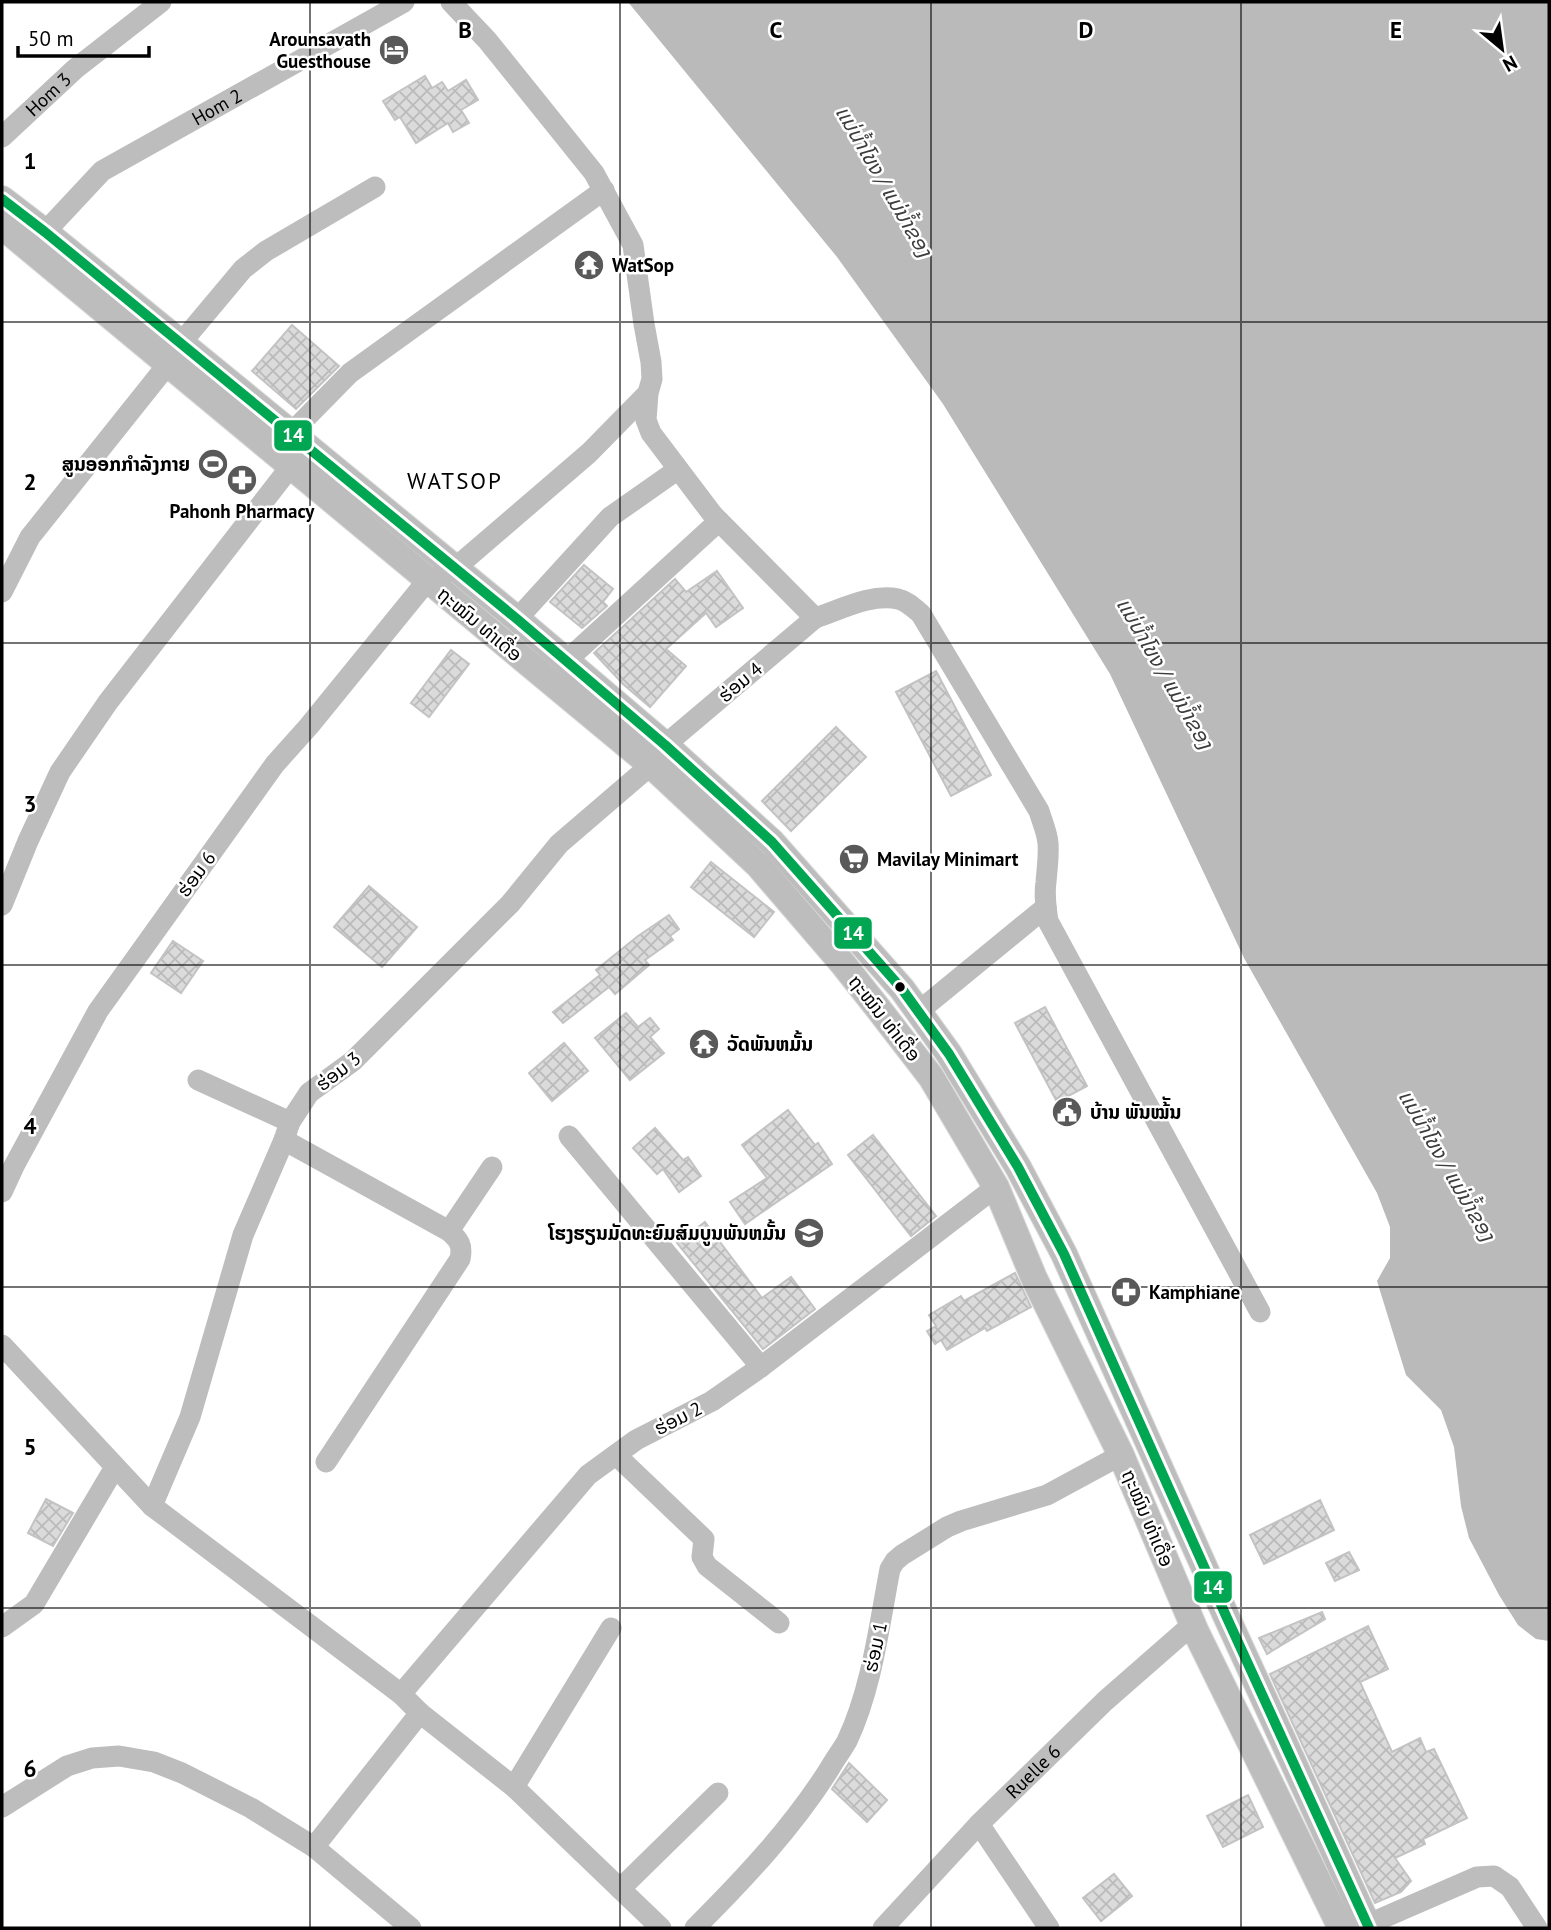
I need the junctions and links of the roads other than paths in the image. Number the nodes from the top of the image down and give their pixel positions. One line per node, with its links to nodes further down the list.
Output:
1 (161, 2): 4 (street, Hom 3)
2 (404, 2): 9 (street, Hom 2)
3 (451, 2): 6 (street)
4 (2, 137)
5 (375, 187): 10 (street)
6 (604, 190): 11 (street); 12 (street)
7 (2, 199): 9 (main road, ຖະໝົນ ທ່າເດື່ອ)
8 (2, 226): 10 (main road, ຖະໝົນ ທ່າເດື່ອ)
9 (46, 232): 10 (main road, ຖະໝົນ ທ່າເດື່ອ)
10 (175, 353): 12 (main road, ຖະໝົນ ທ່າເດື່ອ); 13 (main road, ຖະໝົນ ທ່າເດື່ອ); 18 (street)
11 (648, 393): 14 (street); 16 (street)
12 (290, 433): 16 (main road, ຖະໝົນ ທ່າເດື່ອ)
13 (291, 466): 17 (main road, ຖະໝົນ ທ່າເດື່ອ); 23 (street)
14 (677, 470): 15 (street); 20 (street)
15 (719, 521): 19 (street); 21 (street)
16 (454, 569): 17 (street); 20 (main road, ຖະໝົນ ທ່າເດື່ອ)
17 (428, 581): 22 (main road, ຖະໝົນ ທ່າເດື່ອ); 31 (street, ຮ່ອມ 6)
18 (2, 592)
19 (816, 618): 22 (street, ຮ່ອມ 4); 24 (street)
20 (517, 619): 21 (main road, ຖະໝົນ ທ່າເດື່ອ)
21 (566, 661): 22 (main road, ຖະໝົນ ທ່າເດື່ອ)
22 (658, 755): 25 (main road, ຖະໝົນ ທ່າເດື່ອ); 27 (street, ຮ່ອມ 3); 30 (main road, ຖະໝົນ ທ່າເດື່ອ)
23 (2, 905)
24 (1046, 907): 25 (street); 33 (street)
25 (919, 1011): 41 (main road, ຖະໝົນ ທ່າເດື່ອ)
26 (198, 1080): 27 (street)
27 (287, 1131): 32 (street); 40 (street, ຮ່ອມ 3)
28 (569, 1136): 35 (street)
29 (492, 1167): 32 (street)
30 (996, 1187): 35 (street, ຮ່ອມ 2); 37 (main road, ຖະໝົນ ທ່າເດື່ອ)
31 (2, 1192)
32 (449, 1231): 38 (street)
33 (1260, 1312)
34 (2, 1345): 39 (street)
35 (761, 1367): 36 (street, ຮ່ອມ 2)
36 (617, 1455): 42 (street); 46 (street, ຮ່ອມ 2)
37 (1121, 1455): 45 (main road, ຖະໝົນ ທ່າເດື່ອ); 57 (street, ຮ່ອມ 1)
38 (326, 1462)
39 (114, 1467): 40 (street); 43 (street)
40 (152, 1506): 46 (street)
41 (1227, 1618): 45 (main road); 54 (main road, ຖະໝົນ ທ່າເດື່ອ)
42 (779, 1623)
43 (2, 1627)
44 (611, 1628): 48 (street)
45 (1194, 1628): 51 (street, Ruelle 6); 54 (main road, ຖະໝົນ ທ່າເດື່ອ)
46 (401, 1694): 47 (street)
47 (421, 1713): 48 (street); 52 (street)
48 (514, 1787): 53 (street)
49 (718, 1793): 53 (street)
50 (2, 1807): 52 (street)
51 (979, 1824): 58 (street, Ruelle 6); 59 (street)
52 (314, 1847): 55 (street)
53 (620, 1889): 56 (street)
54 (1359, 1927): 60 (street)
55 (411, 1928)
56 (661, 1928)
57 (695, 1928)
58 (883, 1928)
59 (1049, 1928)
60 (1537, 1928)

